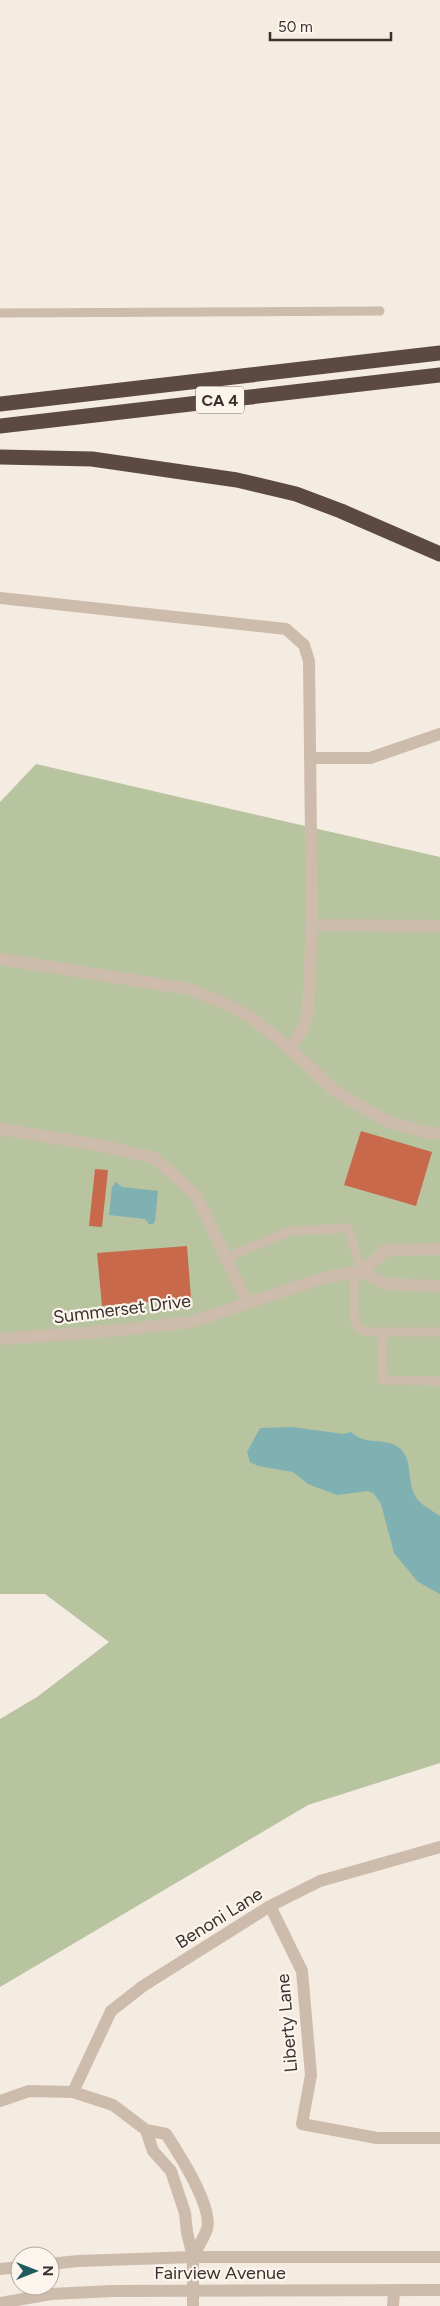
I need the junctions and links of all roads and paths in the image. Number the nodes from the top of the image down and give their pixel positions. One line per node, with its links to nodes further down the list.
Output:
1 (380, 311): 2 (lane)
2 (0, 313)
3 (440, 353): 5 (highway, CA 4)
4 (440, 375): 6 (highway, CA 4)
5 (0, 404)
6 (0, 426)
7 (0, 457): 8 (highway)
8 (440, 554)
9 (0, 598): 11 (street)
10 (440, 734): 11 (street)
11 (311, 758): 12 (street)
12 (312, 925): 13 (street); 15 (street)
13 (440, 926)
14 (0, 959): 15 (street)
15 (290, 1049): 17 (street)
16 (0, 1129): 19 (street)
17 (440, 1133)
18 (440, 1249): 20 (street)
19 (226, 1258): 20 (lane); 22 (street)
20 (358, 1272): 21 (street); 22 (street, Summerset Drive); 23 (lane)
21 (440, 1286)
22 (247, 1302): 25 (street, Summerset Drive)
23 (382, 1332): 24 (lane); 26 (lane)
24 (440, 1332)
25 (0, 1339)
26 (440, 1381)
27 (440, 1847): 28 (street, Benoni Lane)
28 (270, 1906): 29 (street, Benoni Lane); 32 (street, Liberty Lane)
29 (73, 2092): 30 (street); 31 (street)
30 (0, 2101)
31 (146, 2130): 33 (street); 34 (street)
32 (440, 2138)
33 (186, 2164): 34 (street); 35 (street)
34 (171, 2172): 35 (street)
35 (193, 2257): 36 (street, Fairview Avenue); 37 (street, Fairview Avenue); 38 (street)
36 (440, 2257)
37 (60, 2263)
38 (193, 2290): 40 (street, Fairview Avenue); 41 (street, Fairview Avenue); 42 (street)
39 (440, 2290): 40 (street, Fairview Avenue)
40 (394, 2291): 43 (street)
41 (0, 2303)
42 (193, 2306)
43 (393, 2306)

